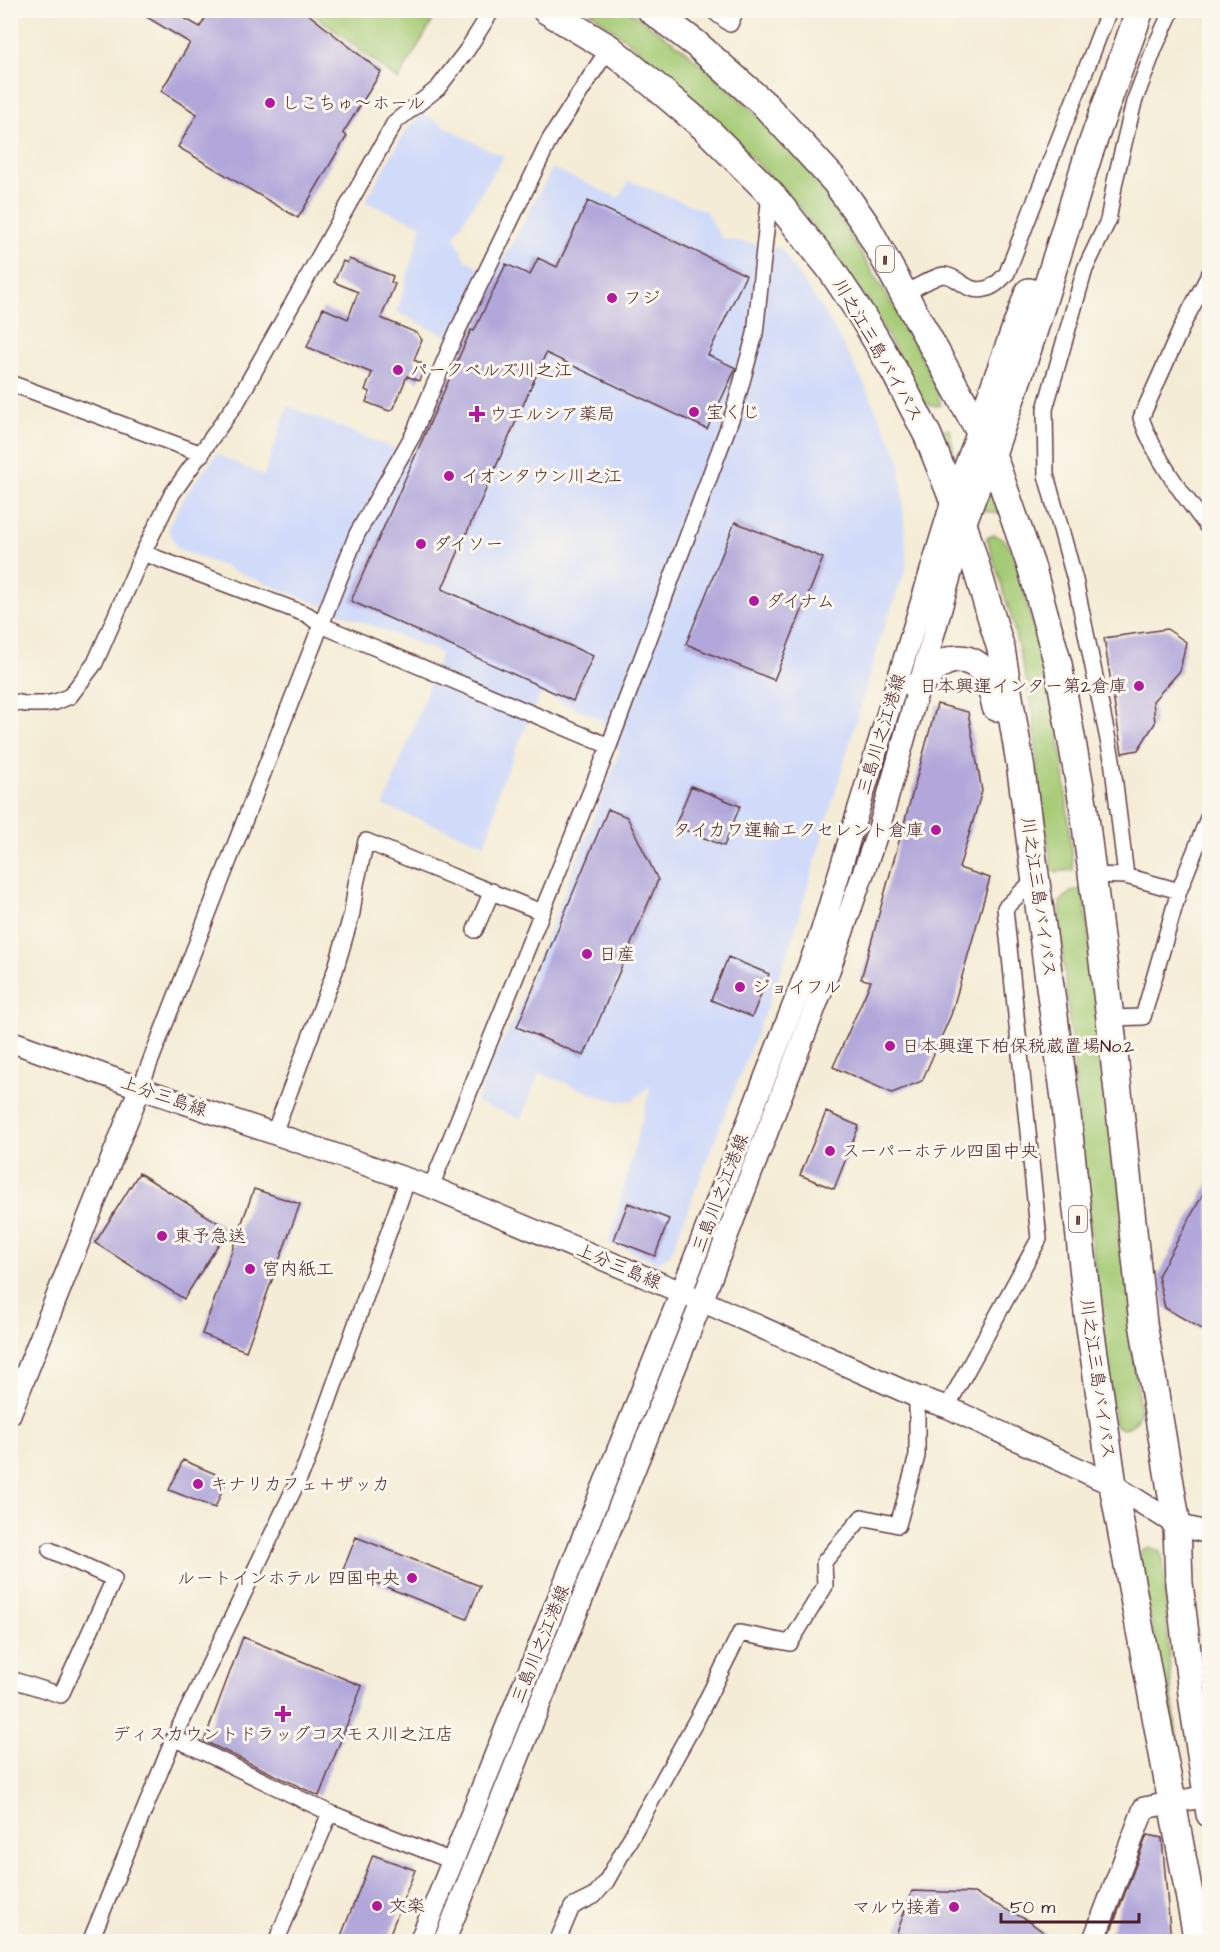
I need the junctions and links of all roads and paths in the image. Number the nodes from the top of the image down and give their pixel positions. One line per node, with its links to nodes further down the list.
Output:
1 (546, 10): 9 (highway, 川之江三島バイパス / 11)
2 (651, 10): 12 (highway, 11)
3 (712, 10): 4 (street)
4 (736, 10)
5 (1109, 10): 12 (street)
6 (1140, 10): 14 (highway); 16 (highway)
7 (1172, 10): 27 (street)
8 (487, 12): 15 (street)
9 (609, 48): 10 (highway, 川之江三島バイパス / 11); 21 (street)
10 (770, 193): 17 (highway, 川之江三島バイパス / 11); 24 (street)
11 (1209, 273): 19 (street)
12 (905, 293): 14 (highway, 11)
13 (10, 383): 15 (street)
14 (980, 429): 16 (highway, 11); 17 (main road, 三島川之江港線)
15 (202, 454): 20 (street)
16 (992, 454): 18 (main road, 三島川之江港線); 26 (highway, 11)
17 (953, 498): 18 (highway, 川之江三島バイパス / 11); 39 (main road, 三島川之江港線)
18 (964, 527): 22 (main road, 三島川之江港線); 28 (highway, 川之江三島バイパス / 11)
19 (1209, 530)
20 (144, 554): 21 (street); 23 (street)
21 (321, 625): 24 (street); 35 (street)
22 (917, 688): 28 (highway); 40 (main road, 三島川之江港線)
23 (10, 701)
24 (609, 746): 31 (street)
25 (1209, 813): 30 (street)
26 (1092, 875): 27 (street); 33 (highway, 11)
27 (1126, 876): 30 (street)
28 (1037, 877): 42 (street); 44 (highway, 川之江三島バイパス / 11)
29 (492, 891): 31 (street); 32 (street); 36 (street)
30 (1179, 891): 33 (street)
31 (542, 912): 38 (street)
32 (475, 930)
33 (1110, 1018): 45 (highway, 11)
34 (10, 1041): 35 (main road, 上分三島線)
35 (140, 1088): 36 (main road, 上分三島線); 43 (main road)
36 (274, 1133): 37 (main road, 上分三島線)
37 (408, 1178): 38 (main road, 上分三島線); 49 (street)
38 (431, 1187): 39 (main road, 上分三島線)
39 (681, 1293): 40 (main road, 上分三島線); 53 (main road, 三島川之江港線)
40 (702, 1301): 41 (main road, 上分三島線); 57 (main road, 三島川之江港線)
41 (917, 1398): 42 (main road, 上分三島線); 58 (street)
42 (947, 1407): 44 (main road, 上分三島線)
43 (10, 1414)
44 (1113, 1485): 45 (main road, 上分三島線); 50 (highway, 川之江三島バイパス / 11)
45 (1177, 1525): 46 (main road, 上分三島線); 51 (highway, 11)
46 (1209, 1533)
47 (50, 1550): 48 (street)
48 (10, 1679)
49 (174, 1738): 52 (street); 54 (street)
50 (1171, 1803): 51 (main road); 59 (main road); 60 (highway, 川之江三島バイパス / 11)
51 (1208, 1805)
52 (330, 1813): 53 (street); 55 (street)
53 (452, 1861): 56 (main road, 三島川之江港線)
54 (90, 1941)
55 (276, 1941)
56 (420, 1941)
57 (444, 1941)
58 (558, 1941)
59 (1093, 1941)
60 (1198, 1941)

